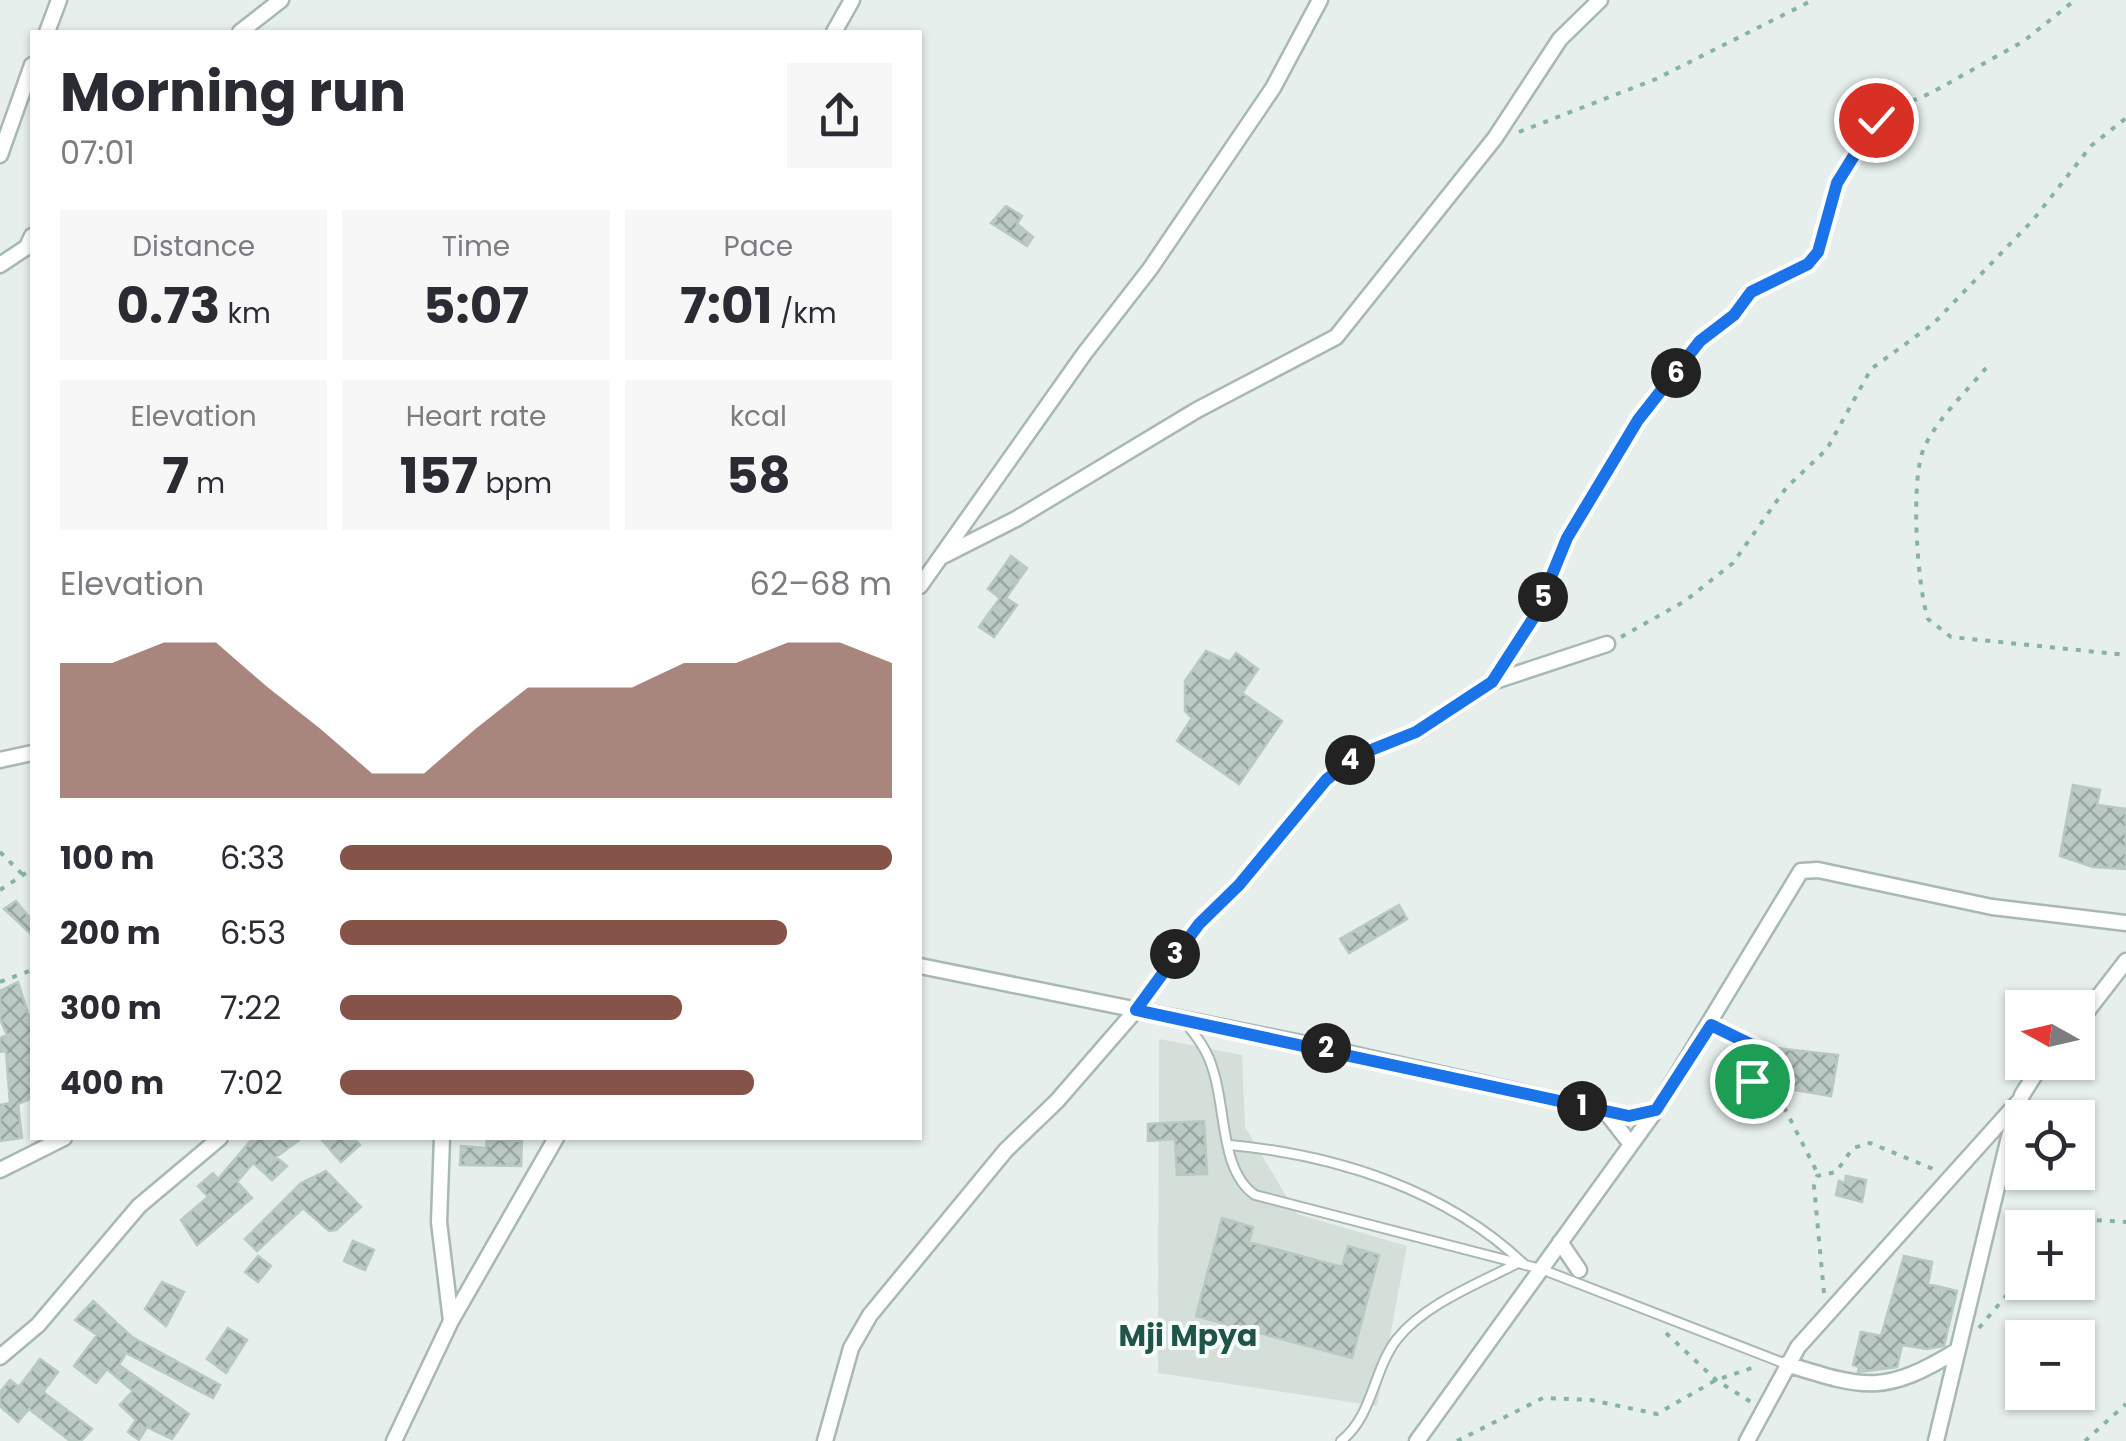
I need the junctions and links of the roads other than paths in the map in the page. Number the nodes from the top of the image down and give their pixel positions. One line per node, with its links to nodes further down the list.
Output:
1 (59, 0): 6 (street)
2 (281, 0): 7 (street)
3 (852, 0): 8 (street)
4 (1320, 0): 13 (street)
5 (1600, 0): 13 (street)
6 (47, 30)
7 (243, 30)
8 (835, 30)
9 (30, 75): 10 (street)
10 (0, 156)
11 (30, 240): 12 (street)
12 (0, 265)
13 (942, 556): 14 (street)
14 (923, 580)
15 (1608, 644): 22 (street)
16 (30, 753): 17 (street)
17 (0, 760)
18 (2126, 923): 26 (street)
19 (2126, 961): 21 (street)
20 (922, 966): 22 (street)
21 (2095, 1001)
22 (1136, 1010): 23 (street); 43 (street)
23 (1185, 1022): 27 (street); 33 (lane)
24 (2031, 1080): 25 (street)
25 (2020, 1099): 39 (street); 41 (street)
26 (1656, 1110): 27 (street); 32 (street)
27 (1605, 1111): 32 (street)
28 (60, 1140): 34 (street)
29 (218, 1140): 40 (street)
30 (442, 1140): 38 (street)
31 (555, 1140): 38 (street)
32 (1630, 1143): 35 (street)
33 (1230, 1146): 36 (lane); 36 (lane)
34 (0, 1170)
35 (1560, 1242): 36 (street); 37 (street)
36 (1527, 1266): 41 (lane); 44 (lane); 45 (street)
37 (1579, 1270)
38 (451, 1321): 42 (street)
39 (1960, 1344): 41 (street); 47 (street)
40 (0, 1358)
41 (1781, 1363): 46 (street)
42 (394, 1441)
43 (825, 1441)
44 (1341, 1441)
45 (1417, 1441)
46 (1747, 1441)
47 (1936, 1441)

